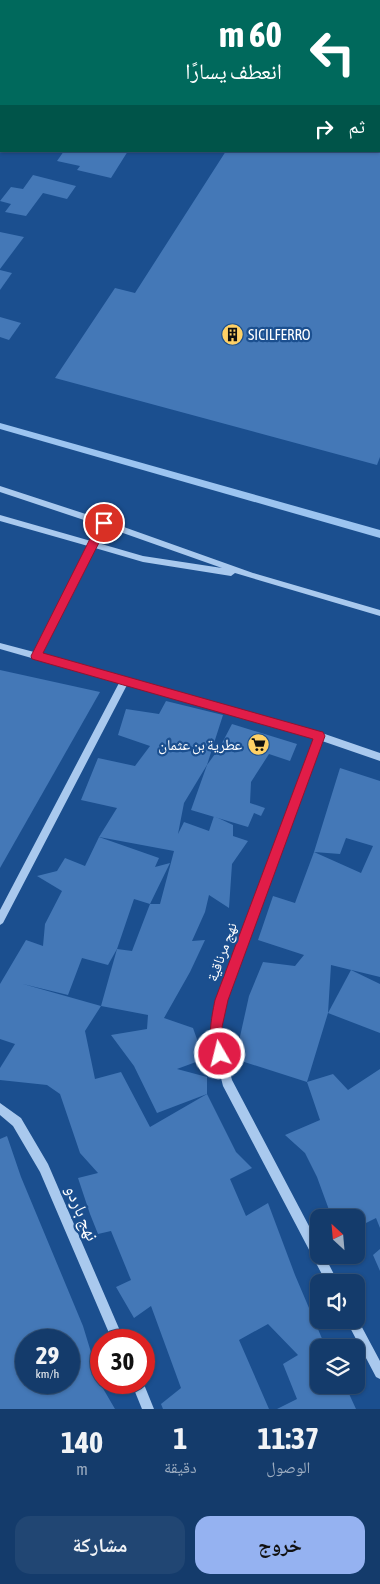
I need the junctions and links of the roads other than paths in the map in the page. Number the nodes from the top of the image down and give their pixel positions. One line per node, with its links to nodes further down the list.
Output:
1 (0, 490): 3 (street)
2 (0, 518): 4 (street)
3 (104, 523): 4 (street); 5 (street)
4 (93, 545): 5 (street); 8 (street)
5 (251, 576): 6 (street)
6 (380, 613)
7 (0, 646): 8 (street)
8 (36, 656): 9 (street)
9 (125, 681): 10 (street); 12 (street)
10 (319, 736): 11 (street); 14 (street, نهج مرناقية)
11 (380, 756)
12 (0, 920)
13 (0, 1108): 15 (street, نهج باردو)
14 (328, 1274)
15 (113, 1329)
16 (357, 1329): 17 (street)
17 (380, 1373)
18 (142, 1394): 19 (street)
19 (148, 1409)

